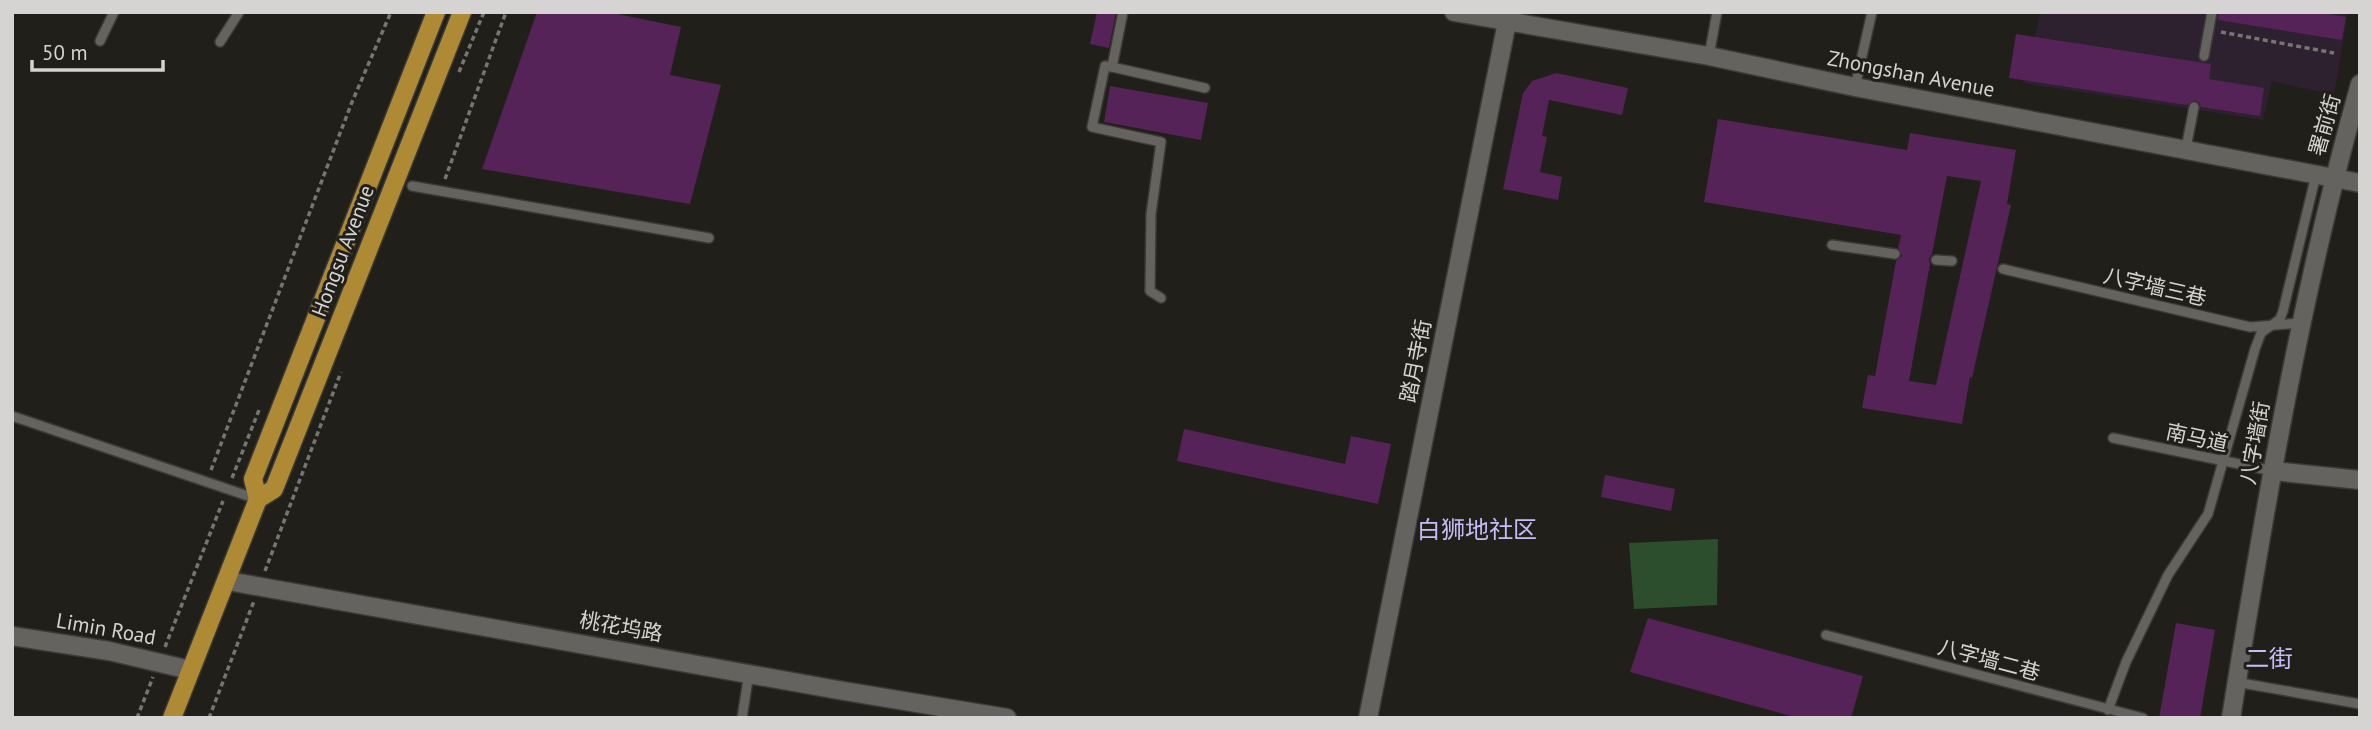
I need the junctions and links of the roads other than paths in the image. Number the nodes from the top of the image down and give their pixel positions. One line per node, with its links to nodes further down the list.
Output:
1 (114, 12): 11 (lane)
2 (239, 12): 12 (lane)
3 (436, 12): 38 (main road, Hongsu Avenue)
4 (462, 12): 38 (main road, Hongsu Avenue)
5 (1123, 12): 15 (lane)
6 (1454, 12): 10 (street, Zhongshan Avenue)
7 (1717, 12): 13 (lane)
8 (1872, 12): 17 (lane)
9 (2212, 12): 14 (lane)
10 (1508, 17): 13 (street, Zhongshan Avenue); 50 (street, 踏月寺街)
11 (100, 41)
12 (220, 42)
13 (1709, 56): 17 (street, Zhongshan Avenue)
14 (2204, 56)
15 (1112, 67): 18 (lane); 30 (lane)
16 (2360, 84): 21 (street, 署前街)
17 (1855, 87): 20 (street, Zhongshan Avenue)
18 (1205, 88)
19 (2194, 107): 20 (lane)
20 (2186, 148): 21 (street, Zhongshan Avenue)
21 (2325, 176): 22 (street, Zhongshan Avenue); 31 (street, 八字墙街); 32 (lane)
22 (2360, 183)
23 (412, 186): 24 (lane)
24 (709, 238)
25 (1832, 245): 26 (lane)
26 (1895, 254)
27 (1936, 260): 28 (lane)
28 (1952, 261)
29 (2003, 269): 32 (lane, 八字墙三巷)
30 (1161, 299)
31 (2300, 323): 32 (lane, 八字墙三巷); 36 (street, 八字墙街)
32 (2271, 326): 35 (lane)
33 (12, 416): 38 (lane)
34 (2113, 438): 35 (lane, 南马道)
35 (2224, 461): 36 (lane, 南马道); 46 (lane)
36 (2273, 471): 37 (street); 44 (street, 八字墙街)
37 (2360, 480)
38 (258, 499): 39 (main road, Hongsu Avenue)
39 (228, 581): 42 (main road, Hongsu Avenue); 43 (street, 桃花坞路)
40 (1826, 635): 46 (lane, 八字墙二巷)
41 (12, 636): 42 (street, Limin Road)
42 (190, 670): 48 (main road, Hongsu Avenue)
43 (749, 673): 47 (street, 桃花坞路); 49 (lane)
44 (2236, 682): 45 (lane); 52 (street, 八字墙街)
45 (2360, 704)
46 (2108, 710): 51 (lane, 八字墙二巷)
47 (1001, 717)
48 (172, 718)
49 (742, 718)
50 (1368, 718)
51 (2143, 718)
52 (2231, 718)

